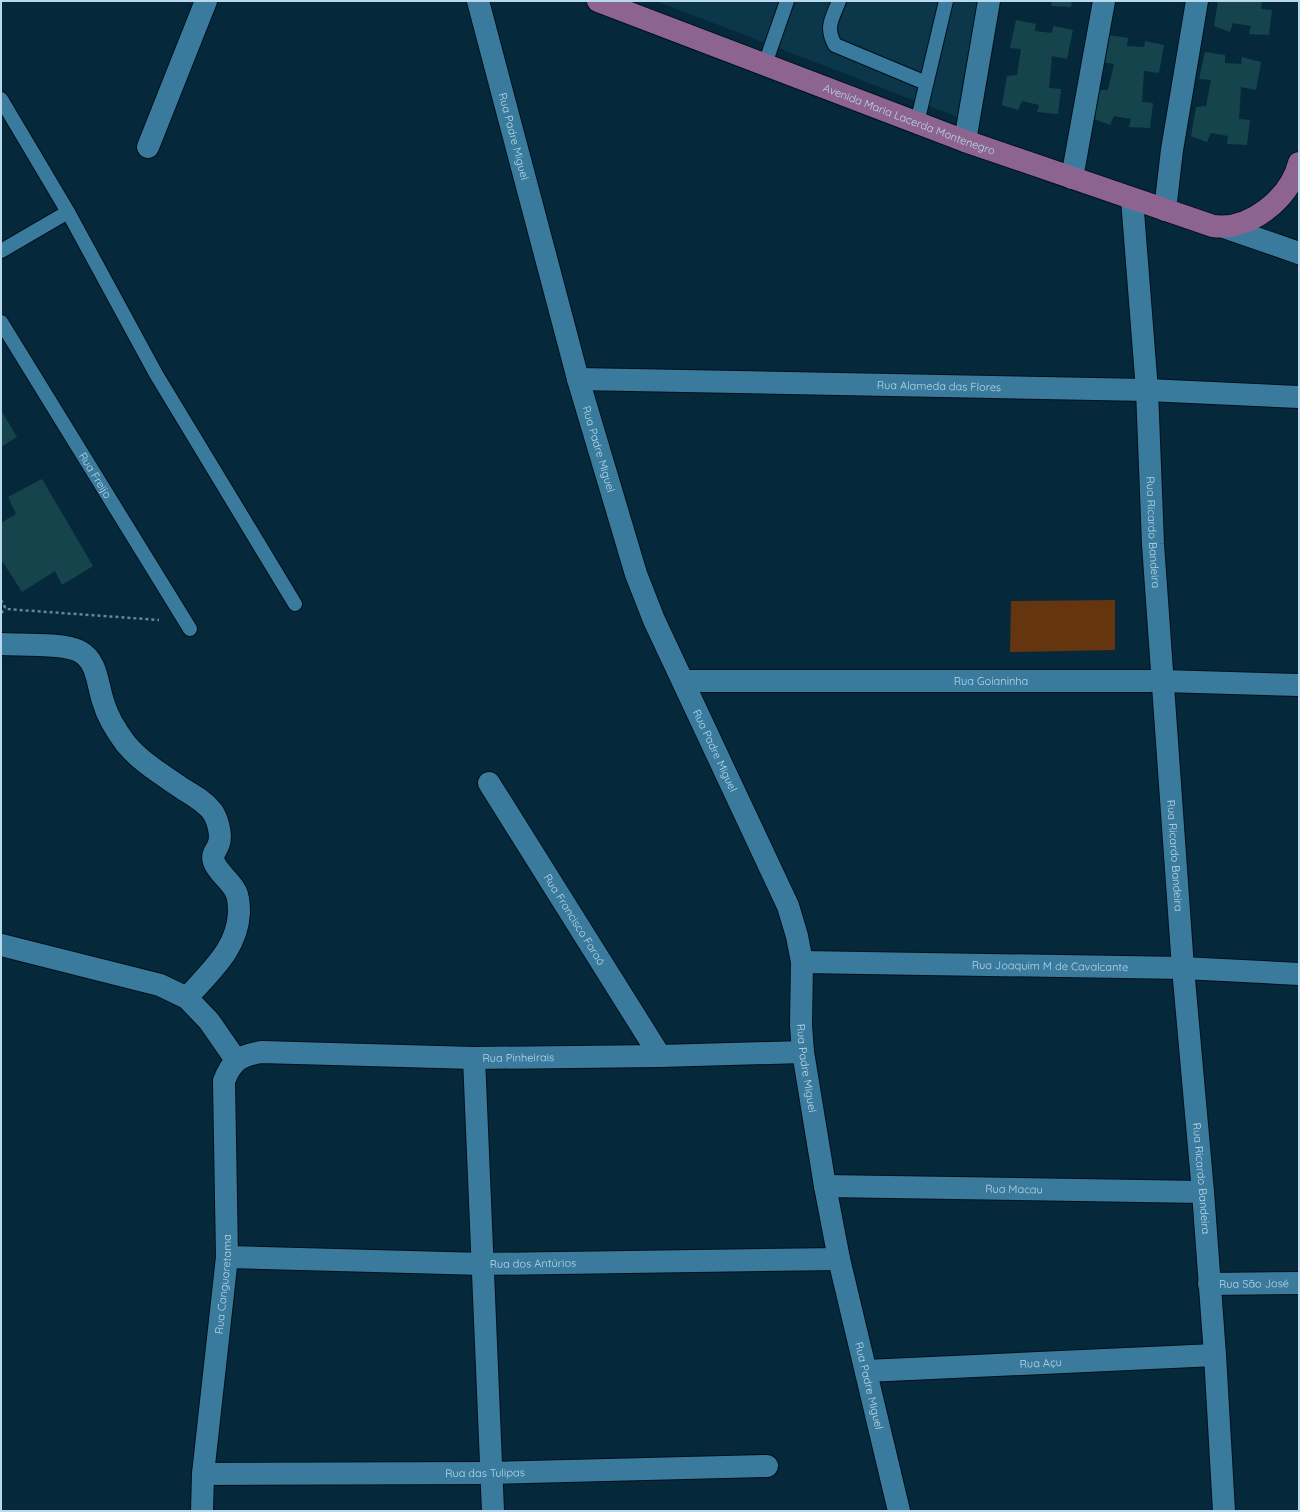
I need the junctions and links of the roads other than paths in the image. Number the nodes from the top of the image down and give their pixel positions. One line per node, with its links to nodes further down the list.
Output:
1 (206, 1): 15 (street)
2 (478, 1): 25 (street, Rua Padre Miguel)
3 (598, 1): 10 (main road, Avenida Maria Lacerda Montenegro)
4 (787, 1): 10 (lane)
5 (839, 1): 11 (lane)
6 (946, 1): 11 (lane)
7 (989, 1): 14 (street)
8 (1104, 1): 17 (street)
9 (1197, 1): 19 (street)
10 (765, 64): 13 (main road, Avenida Maria Lacerda Montenegro)
11 (926, 83): 13 (lane)
12 (1, 99): 20 (lane)
13 (917, 123): 14 (main road, Avenida Maria Lacerda Montenegro)
14 (965, 141): 17 (main road, Avenida Maria Lacerda Montenegro)
15 (148, 147)
16 (1299, 163): 21 (main road, Avenida Maria Lacerda Montenegro)
17 (1072, 178): 18 (main road, Avenida Maria Lacerda Montenegro)
18 (1132, 199): 19 (main road, Avenida Maria Lacerda Montenegro); 26 (street, Rua Ricardo Bandeira)
19 (1165, 210): 21 (main road, Avenida Maria Lacerda Montenegro)
20 (68, 212): 22 (lane); 28 (lane)
21 (1224, 227): 23 (street, Avenida Maria Lacerda Montenegro)
22 (1, 251)
23 (1299, 253)
24 (1, 322): 29 (lane, Rua Freijo)
25 (578, 379): 26 (street, Rua Alameda das Flores); 31 (street, Rua Padre Miguel)
26 (1147, 390): 27 (street, Rua Alameda das Flores); 32 (street, Rua Ricardo Bandeira)
27 (1299, 397)
28 (295, 604)
29 (188, 625)
30 (1, 644): 39 (street)
31 (684, 680): 32 (street, Rua Goianinha); 36 (street, Rua Padre Miguel)
32 (1164, 681): 33 (street, Rua Goianinha); 37 (street, Rua Ricardo Bandeira)
33 (1299, 685)
34 (489, 783): 41 (street, Rua Francisco Faraó)
35 (1, 945): 39 (street)
36 (802, 962): 37 (street, Rua Joaquim M de Cavalcante); 40 (street, Rua Padre Miguel)
37 (1183, 968): 38 (street, Rua Joaquim M de Cavalcante); 45 (street, Rua Ricardo Bandeira)
38 (1299, 974)
39 (187, 998): 43 (street)
40 (803, 1052): 41 (street, Rua Pinheirais); 44 (street, Rua Padre Miguel)
41 (660, 1056): 42 (street, Rua Pinheirais)
42 (474, 1058): 43 (street, Rua Pinheirais); 48 (street)
43 (236, 1060): 46 (street, Rua Canguaretama)
44 (825, 1186): 45 (street, Rua Macau); 47 (street, Rua Padre Miguel)
45 (1203, 1192): 50 (street, Rua Ricardo Bandeira)
46 (227, 1257): 48 (street, Rua dos Antúrios); 55 (street, Rua Canguaretama)
47 (839, 1259): 48 (street, Rua dos Antúrios); 52 (street, Rua Padre Miguel)
48 (483, 1264): 54 (street)
49 (1299, 1283): 50 (street, Rua São José)
50 (1209, 1284): 51 (street, Rua Ricardo Bandeira)
51 (1215, 1355): 52 (street, Rua Açu); 59 (street, Rua Ricardo Bandeira)
52 (866, 1371): 58 (street, Rua Padre Miguel)
53 (767, 1466): 54 (street, Rua das Tulipas)
54 (490, 1473): 55 (street, Rua das Tulipas); 57 (street)
55 (203, 1474): 56 (street, Rua Canguaretama)
56 (202, 1511)
57 (493, 1511)
58 (899, 1511)
59 (1224, 1511)

